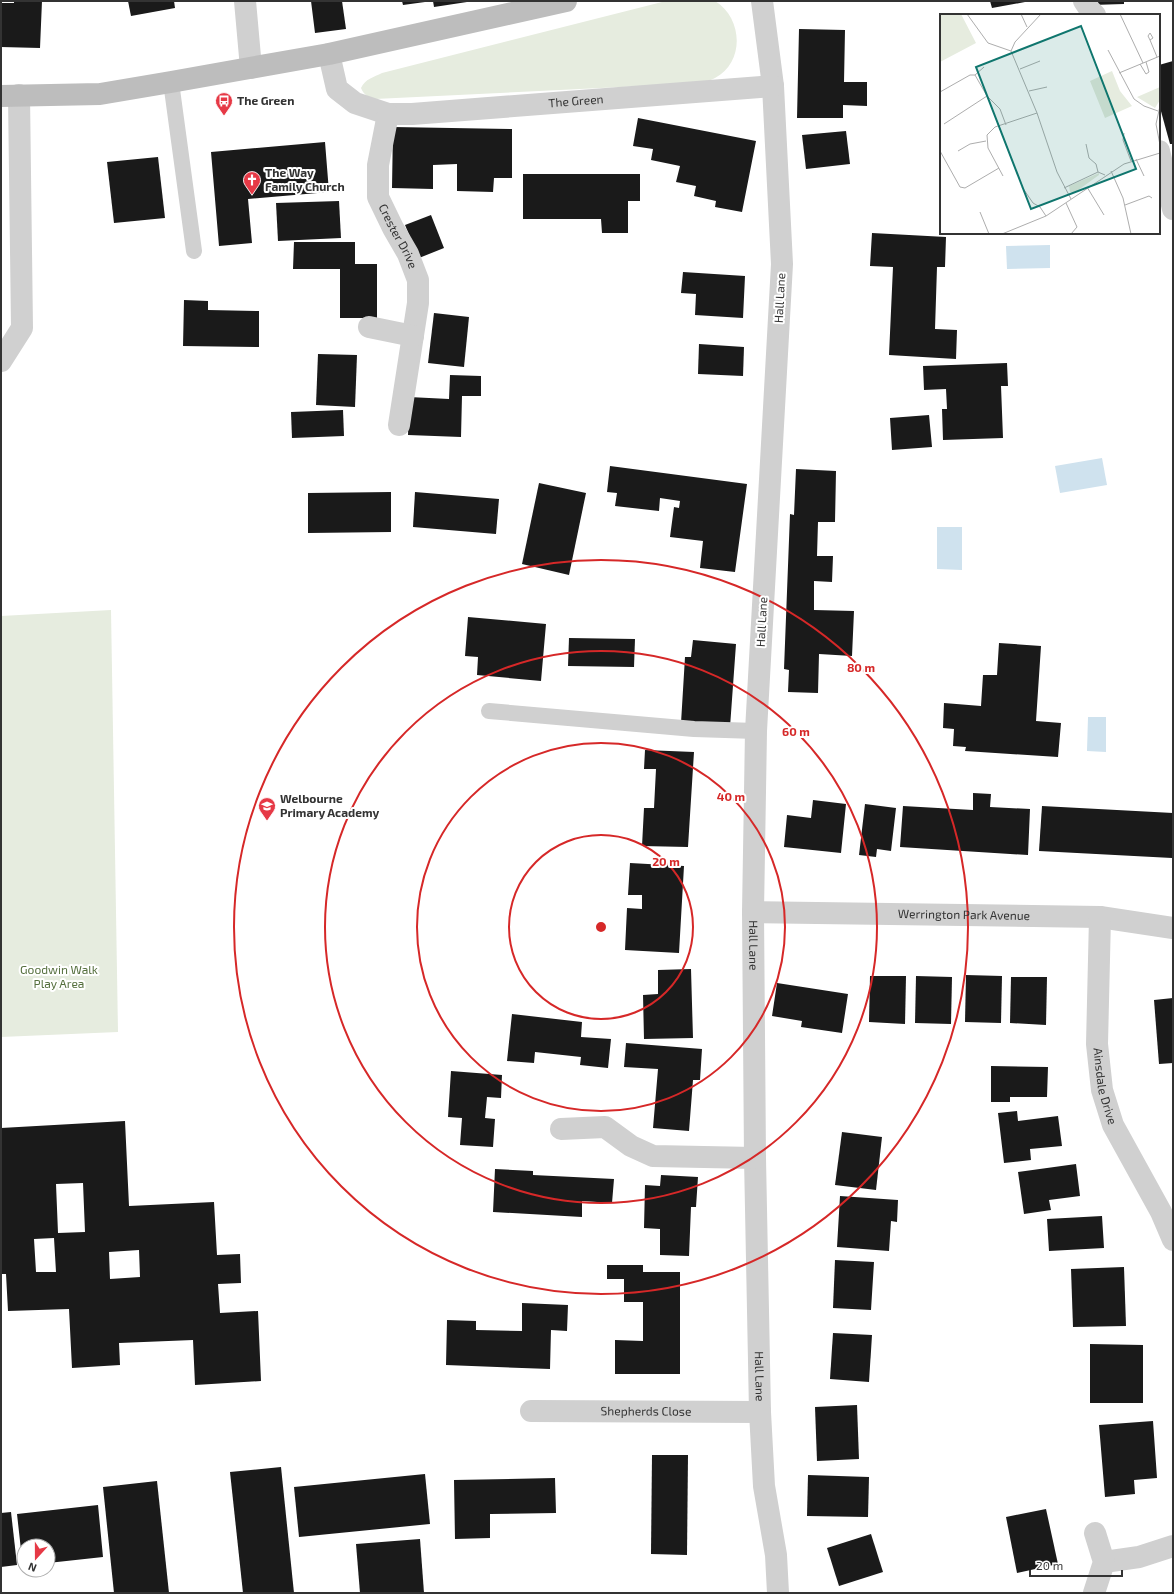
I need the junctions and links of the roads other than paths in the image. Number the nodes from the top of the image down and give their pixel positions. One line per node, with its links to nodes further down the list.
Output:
1 (245, 1): 7 (street)
2 (762, 1): 9 (street)
3 (1084, 1): 5 (street)
4 (553, 3): 6 (street)
5 (1094, 14)
6 (329, 54): 7 (street); 11 (street, The Green)
7 (251, 68): 8 (street)
8 (171, 82): 10 (street); 14 (lane)
9 (773, 86): 11 (street, The Green); 20 (street, Hall Lane)
10 (10, 96): 17 (street)
11 (388, 114): 16 (street, Crester Drive)
12 (1160, 155): 13 (street)
13 (1173, 209)
14 (194, 252)
15 (369, 327): 16 (street)
16 (413, 336): 18 (street, Crester Drive)
17 (1, 361)
18 (399, 425)
19 (489, 712): 20 (lane)
20 (756, 731): 21 (street, Hall Lane)
21 (753, 912): 22 (street, Werrington Park Avenue); 25 (street, Hall Lane)
22 (1100, 917): 23 (street, Werrington Park Avenue); 26 (street, Ainsdale Drive)
23 (1173, 928)
24 (561, 1129): 25 (street)
25 (755, 1158): 28 (street, Hall Lane)
26 (1173, 1240)
27 (531, 1411): 28 (street, Shepherds Close)
28 (760, 1412): 32 (street, Hall Lane)
29 (1095, 1533): 31 (street)
30 (1173, 1546): 31 (street)
31 (1104, 1562): 33 (street)
32 (778, 1593)
33 (1094, 1593)

